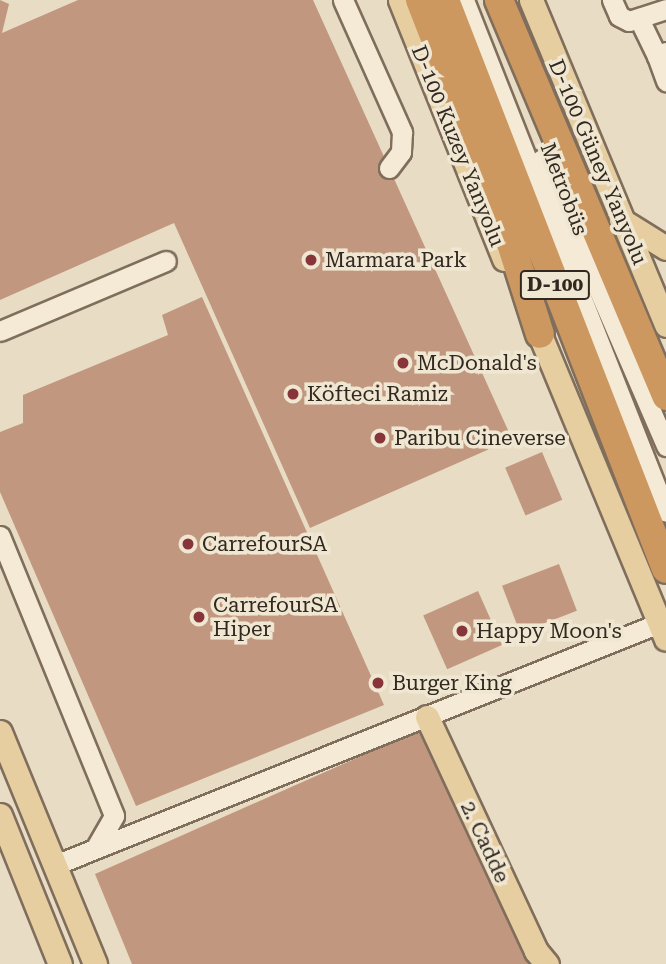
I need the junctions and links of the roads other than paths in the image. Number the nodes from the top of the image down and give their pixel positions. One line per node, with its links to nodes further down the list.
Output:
1 (343, 0): 16 (street)
2 (400, 0): 22 (main road, D-100 Kuzey Yanyolu)
3 (421, 0): 22 (highway)
4 (445, 0): 27 (highway, D-100)
5 (464, 0): 25 (street, Metrobüs)
6 (475, 0): 24 (street, Metrobüs)
7 (499, 0): 23 (highway, D-100)
8 (531, 0): 15 (main road, D-100 Güney Yanyolu)
9 (548, 0): 15 (main road)
10 (612, 0): 12 (street)
11 (666, 9): 12 (street)
12 (639, 19): 13 (street)
13 (661, 54): 14 (street)
14 (666, 81)
15 (568, 92): 17 (main road, D-100 Güney Yanyolu)
16 (389, 168)
17 (621, 220): 18 (main road); 20 (main road, D-100 Güney Yanyolu)
18 (666, 248)
19 (166, 261): 21 (street)
20 (666, 325)
21 (0, 331)
22 (540, 334): 28 (main road, D-100 Kuzey Yanyolu)
23 (666, 396)
24 (666, 446)
25 (666, 512)
26 (0, 536): 32 (street)
27 (666, 569)
28 (663, 631): 29 (street)
29 (427, 717): 32 (street); 36 (main road, 2. Cadde)
30 (0, 732): 33 (main road)
31 (0, 816): 34 (main road)
32 (97, 846): 33 (street)
33 (55, 865): 35 (main road)
34 (60, 964)
35 (95, 964)
36 (547, 964)

